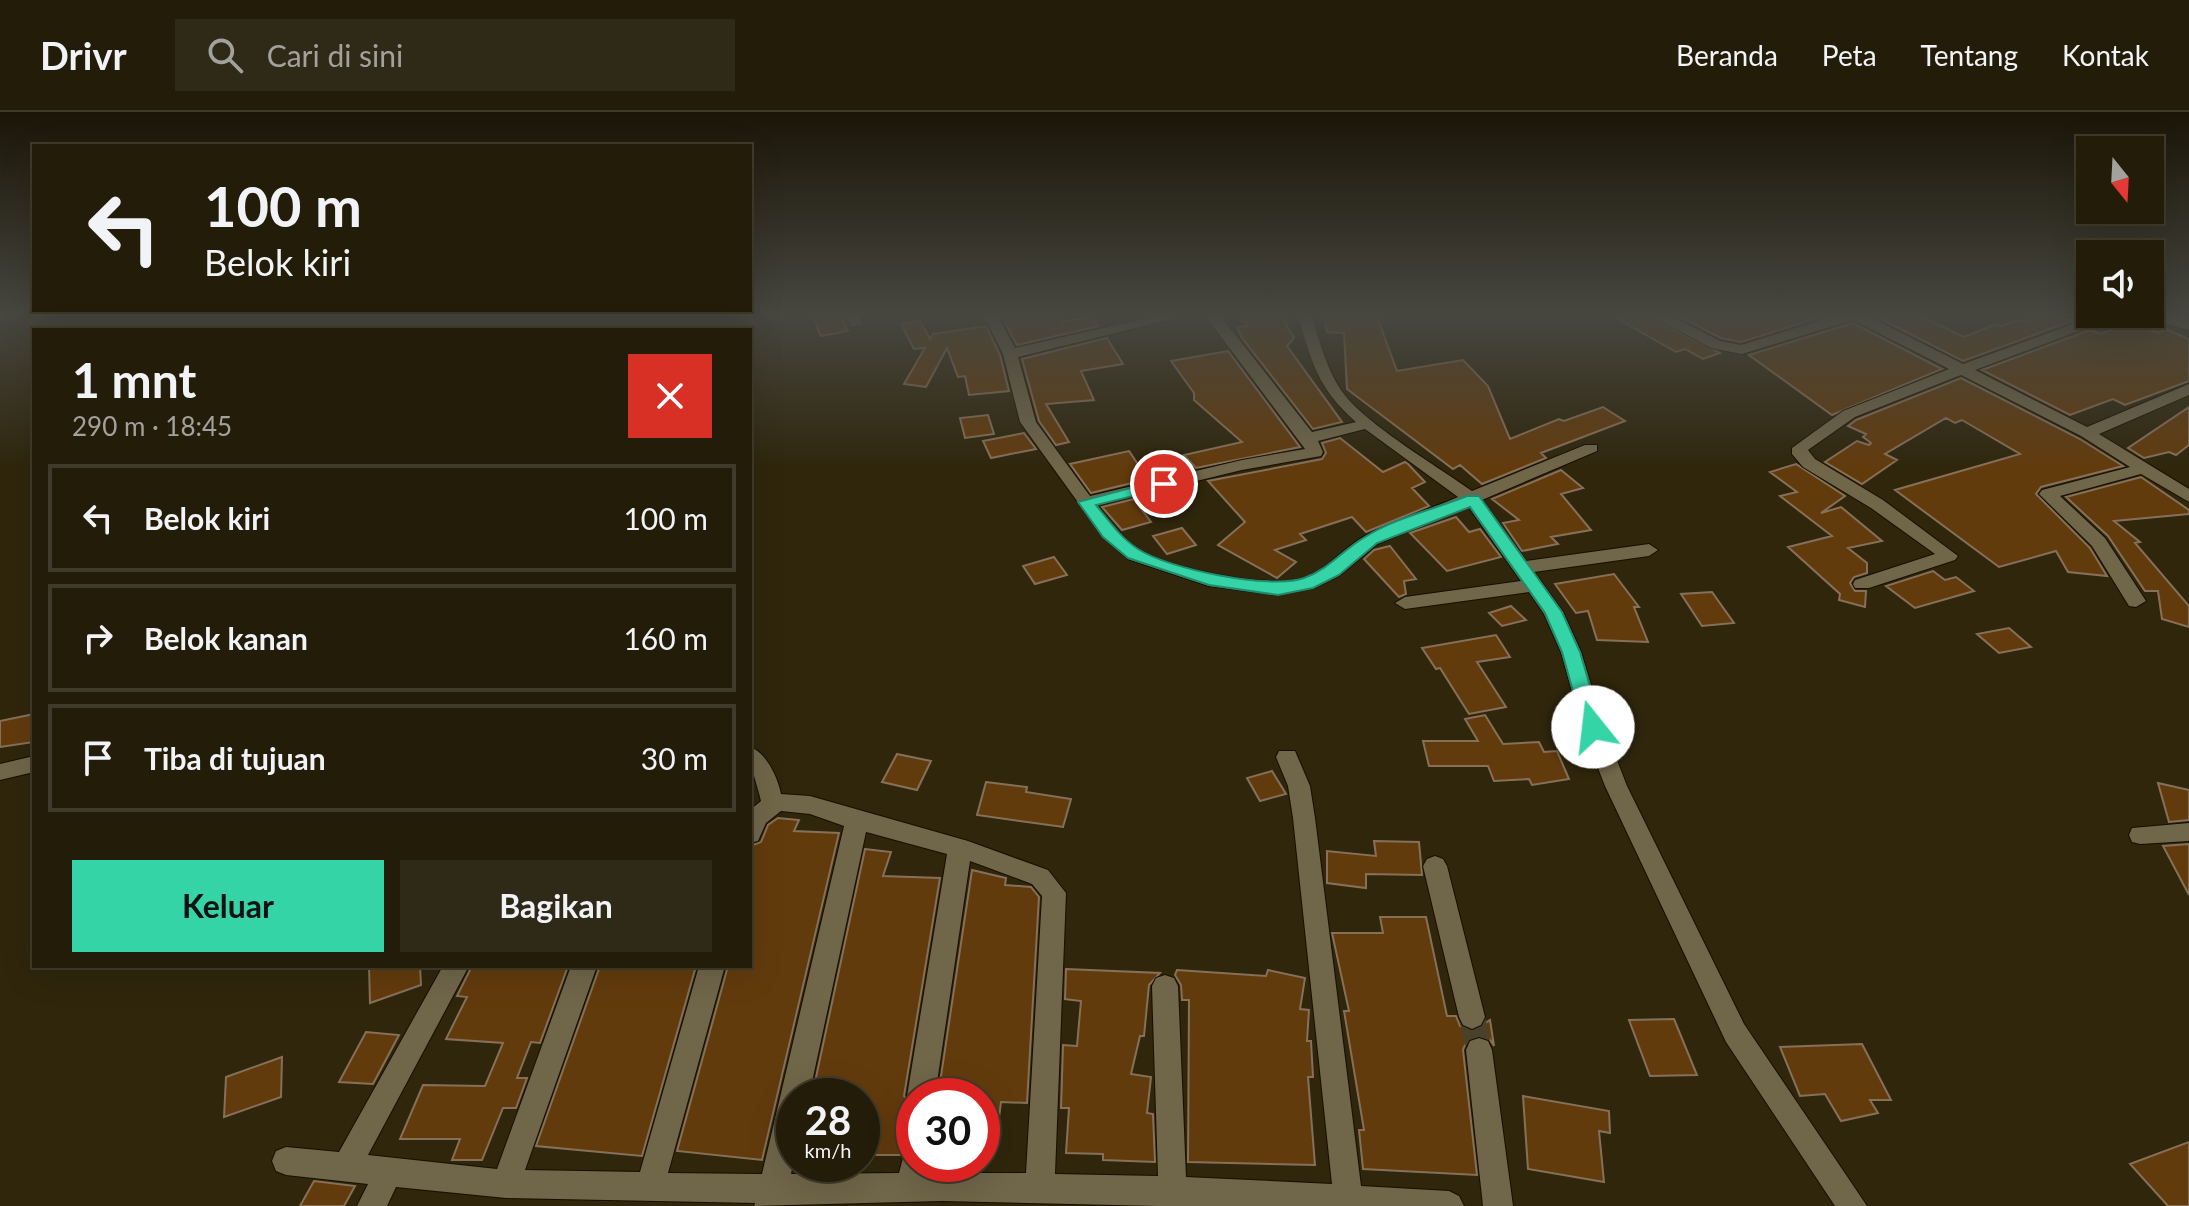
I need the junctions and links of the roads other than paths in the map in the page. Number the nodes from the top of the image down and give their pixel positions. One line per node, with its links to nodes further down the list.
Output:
1 (1013, 365): 15 (street)
2 (1251, 365): 10 (street)
3 (1323, 365): 8 (street)
4 (1957, 365): 6 (street)
5 (1971, 365): 6 (street)
6 (1963, 368): 9 (street); 18 (street)
7 (2189, 389): 9 (street)
8 (1368, 424): 10 (street); 14 (street)
9 (2087, 433): 12 (street)
10 (1309, 439): 15 (street)
11 (1591, 448): 14 (street)
12 (2145, 468): 13 (street); 19 (street)
13 (2189, 497)
14 (1473, 500): 15 (street); 17 (street)
15 (1086, 502)
16 (1649, 550): 17 (street)
17 (1530, 576): 20 (street); 57 (street)
18 (1862, 584)
19 (2136, 601)
20 (1405, 603)
21 (1287, 757): 53 (street)
22 (752, 758): 25 (street)
23 (32, 764): 24 (street)
24 (0, 772)
25 (772, 802): 26 (street); 27 (street)
26 (857, 821): 30 (street); 38 (street)
27 (752, 827)
28 (2189, 832): 29 (street)
29 (2140, 835)
30 (960, 848): 39 (street); 48 (street)
31 (1435, 866): 36 (street)
32 (455, 968): 41 (street)
33 (583, 968): 46 (street)
34 (711, 968): 47 (street)
35 (1165, 986): 52 (street)
36 (1472, 1017)
37 (1479, 1050): 56 (street)
38 (799, 1078)
39 (924, 1078)
40 (286, 1161): 41 (street)
41 (346, 1167): 42 (street)
42 (389, 1171): 46 (street); 54 (street)
43 (776, 1175): 51 (street)
44 (896, 1178): 51 (street)
45 (931, 1182): 50 (street)
46 (506, 1184): 49 (street)
47 (650, 1186): 49 (street); 51 (street)
48 (1040, 1188): 50 (street); 52 (street)
49 (583, 1196)
50 (968, 1196)
51 (771, 1197)
52 (1172, 1198): 53 (street)
53 (1348, 1199): 55 (street)
54 (372, 1206)
55 (1449, 1206)
56 (1498, 1206)
57 (1852, 1206)

